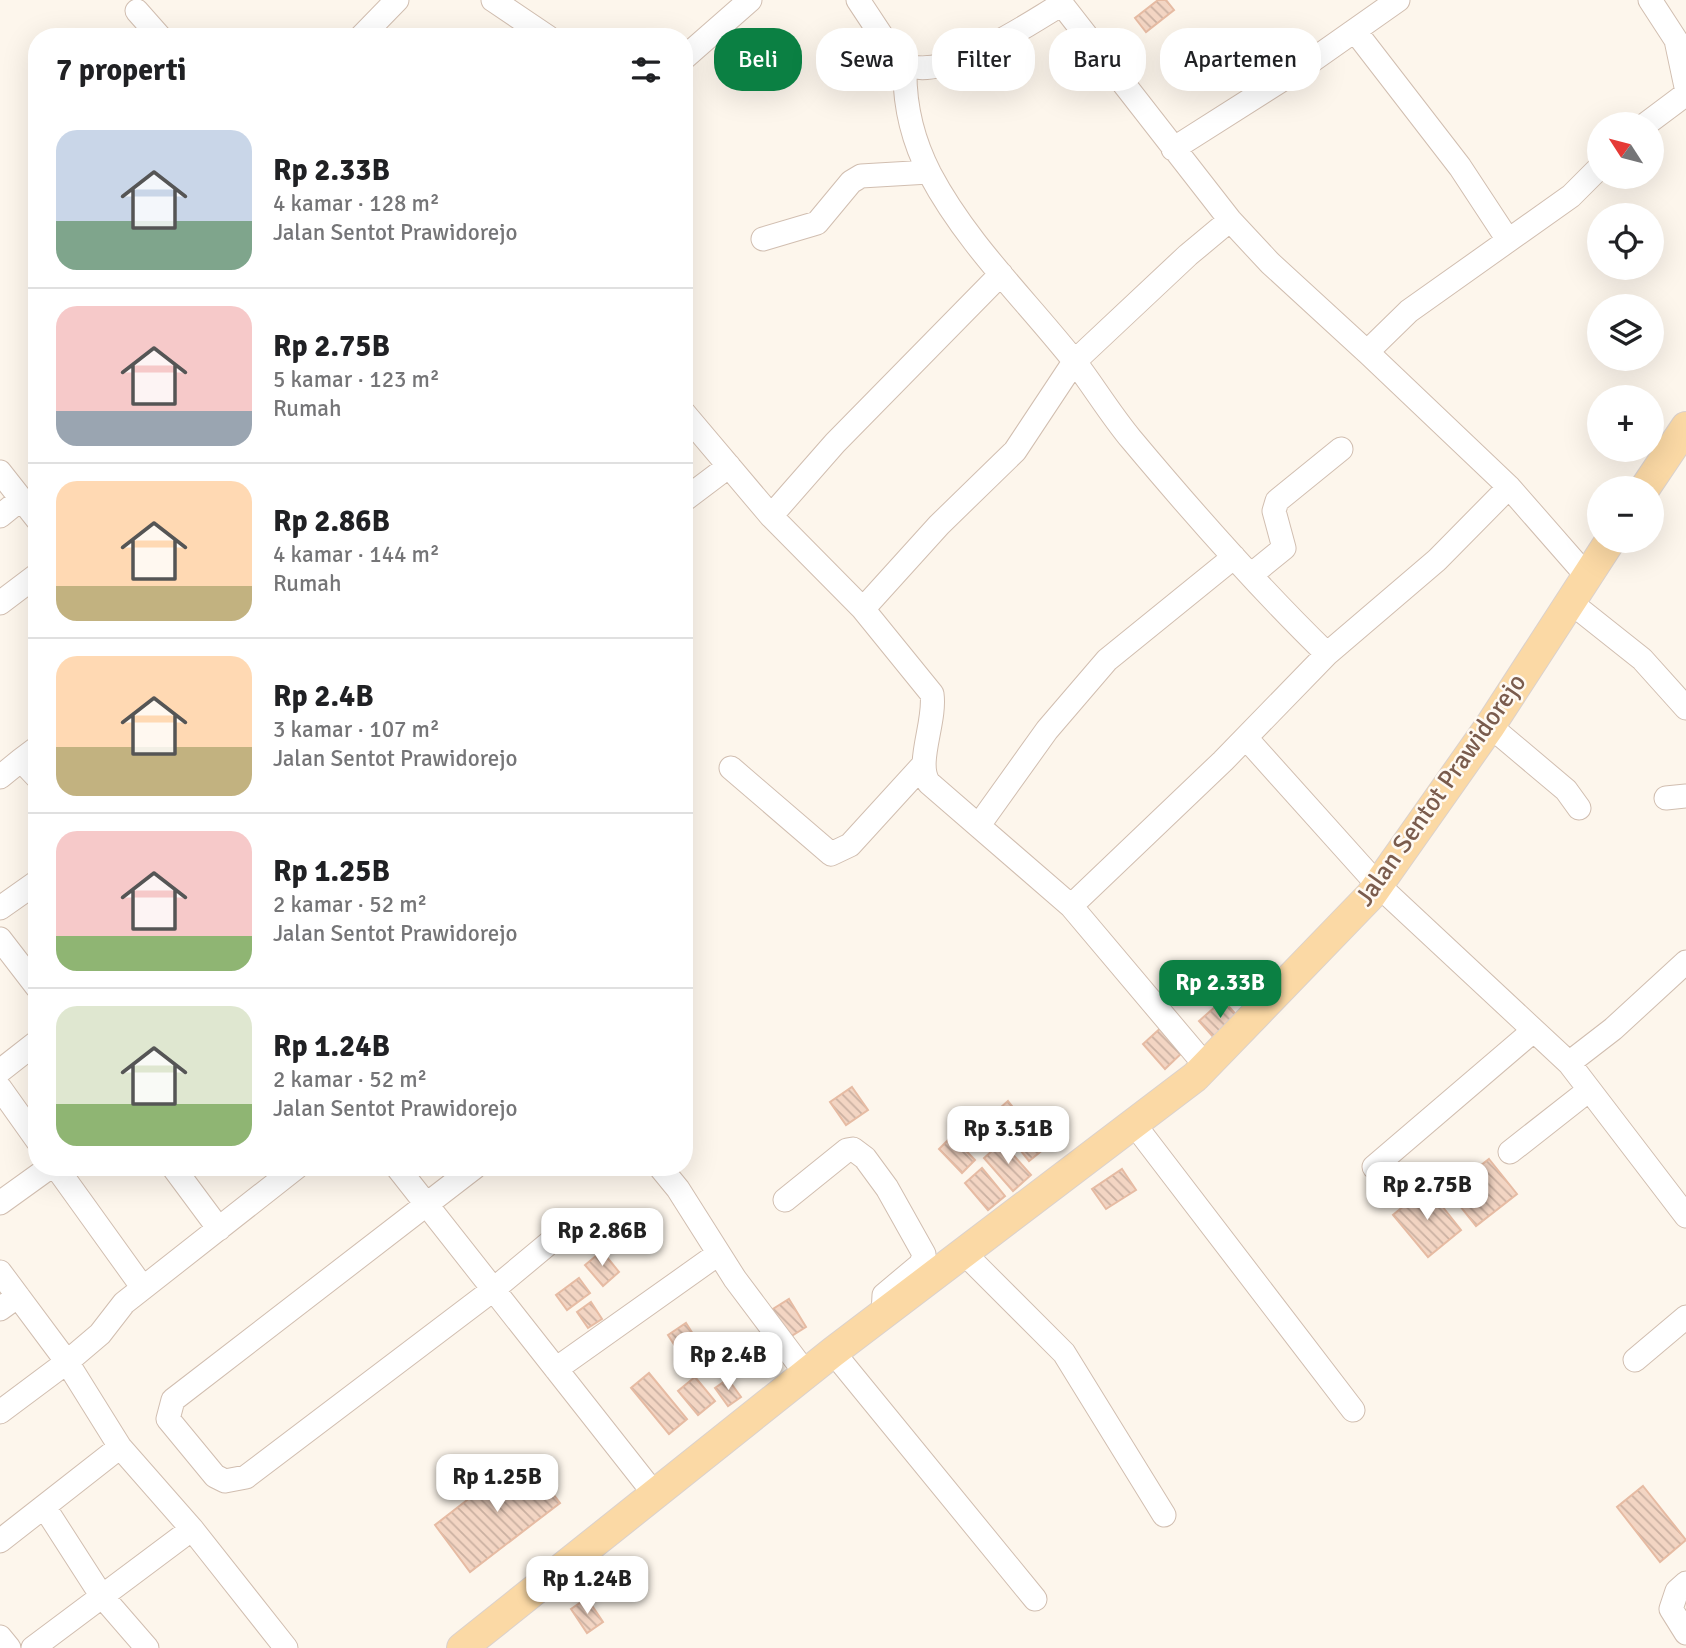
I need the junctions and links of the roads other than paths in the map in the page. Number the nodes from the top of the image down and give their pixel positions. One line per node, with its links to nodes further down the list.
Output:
1 (397, 0): 10 (street)
2 (493, 0): 11 (street)
3 (750, 0): 14 (street)
4 (858, 0): 12 (street)
5 (1398, 0): 13 (street)
6 (1650, 0): 16 (street)
7 (1059, 3): 15 (street); 20 (street)
8 (137, 11): 9 (street)
9 (152, 28)
10 (370, 28)
11 (535, 28)
12 (878, 28)
13 (1355, 31): 20 (street); 25 (street)
14 (693, 50)
15 (918, 67)
16 (1686, 88)
17 (905, 91): 21 (street)
18 (1686, 94): 19 (street)
19 (1662, 112)
20 (1173, 149): 23 (street)
21 (929, 172): 24 (street); 26 (street)
22 (1587, 180): 25 (street)
23 (1230, 220): 27 (street); 28 (street)
24 (763, 239)
25 (1508, 240): 27 (street)
26 (1000, 274): 28 (street); 40 (street)
27 (1367, 352): 35 (street)
28 (1074, 362): 42 (street); 48 (street)
29 (693, 424): 32 (street)
30 (1686, 427): 34 (main road)
31 (1341, 449): 43 (street)
32 (729, 466): 36 (street); 40 (street)
33 (0, 472): 37 (street)
34 (1653, 476)
35 (1509, 487): 44 (street); 49 (street)
36 (693, 493)
37 (21, 499): 38 (street); 39 (street)
38 (28, 508)
39 (0, 516)
40 (771, 516): 48 (street)
41 (1602, 553): 44 (main road, Jalan Sentot Prawidorejo)
42 (1234, 557): 43 (street); 58 (street)
43 (1251, 575): 49 (street)
44 (1587, 575): 46 (main road, Jalan Sentot Prawidorejo)
45 (28, 582): 47 (street)
46 (1569, 601): 50 (street); 51 (main road, Jalan Sentot Prawidorejo)
47 (0, 603)
48 (863, 609): 54 (street)
49 (1327, 654): 52 (street)
50 (1686, 708)
51 (1490, 726): 57 (street); 59 (main road, Jalan Sentot Prawidorejo)
52 (1246, 738): 59 (street); 61 (street)
53 (28, 755): 56 (street)
54 (923, 765): 55 (street); 58 (street)
55 (731, 768)
56 (0, 777)
57 (1578, 808)
58 (979, 825): 61 (street)
59 (1378, 885): 66 (street); 69 (main road, Jalan Sentot Prawidorejo)
60 (28, 888): 62 (street)
61 (1071, 906): 69 (street)
62 (0, 908)
63 (0, 939): 65 (street)
64 (1686, 962): 68 (street)
65 (28, 975)
66 (1533, 1031): 68 (street); 76 (street)
67 (28, 1049): 70 (street)
68 (1569, 1063): 72 (street)
69 (1206, 1066): 73 (main road, Jalan Sentot Prawidorejo)
70 (0, 1071)
71 (0, 1088): 74 (street)
72 (1589, 1090): 75 (street); 87 (street)
73 (1134, 1124): 91 (main road, Jalan Sentot Prawidorejo); 103 (street)
74 (28, 1127)
75 (1510, 1152)
76 (1374, 1167)
77 (38, 1176): 85 (street)
78 (62, 1176): 93 (street)
79 (180, 1176): 88 (street)
80 (286, 1176): 88 (street)
81 (404, 1176): 86 (street)
82 (464, 1176): 86 (street)
83 (667, 1176): 90 (street)
84 (785, 1200): 96 (street)
85 (0, 1203)
86 (428, 1206): 94 (street); 94 (street)
87 (1686, 1216)
88 (219, 1229): 93 (street)
89 (566, 1229): 94 (street)
90 (718, 1254): 101 (street); 102 (street)
91 (965, 1254): 96 (main road, Jalan Sentot Prawidorejo); 108 (street)
92 (0, 1272): 95 (street)
93 (143, 1288): 100 (street)
94 (494, 1289): 101 (street)
95 (9, 1302): 100 (street)
96 (883, 1315): 98 (main road, Jalan Sentot Prawidorejo)
97 (1686, 1317): 99 (street)
98 (833, 1352): 102 (main road, Jalan Sentot Prawidorejo); 113 (street)
99 (1635, 1360)
100 (66, 1362): 104 (street); 105 (street)
101 (556, 1369): 106 (street)
102 (807, 1375): 106 (main road, Jalan Sentot Prawidorejo)
103 (1353, 1410)
104 (0, 1412)
105 (120, 1447): 107 (street); 109 (street)
106 (656, 1496): 120 (main road, Jalan Sentot Prawidorejo)
107 (44, 1508): 110 (street); 112 (street)
108 (1164, 1515)
109 (192, 1529): 112 (street); 116 (street)
110 (0, 1541)
111 (1686, 1583): 114 (street)
112 (101, 1595): 118 (street); 119 (street)
113 (1035, 1599)
114 (1686, 1633)
115 (0, 1637): 117 (street)
116 (275, 1644)
117 (9, 1648)
118 (33, 1648)
119 (147, 1648)
120 (462, 1648)

